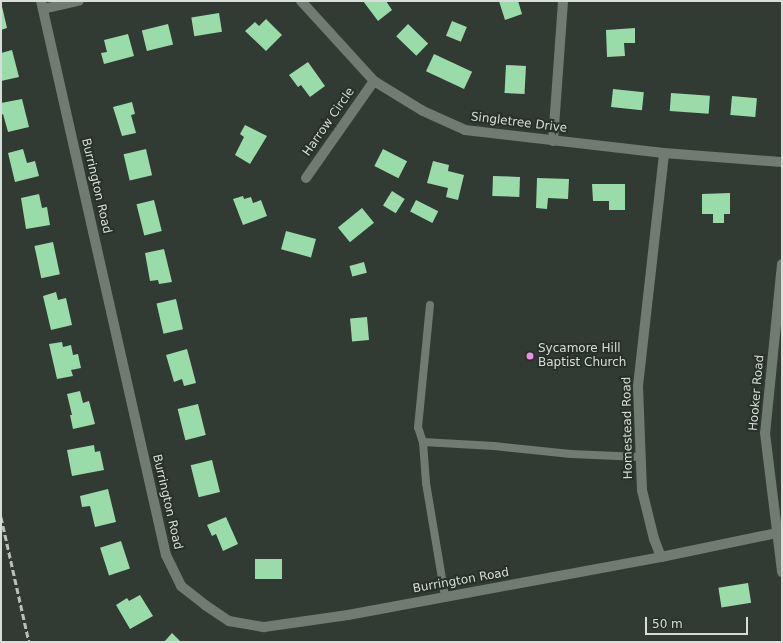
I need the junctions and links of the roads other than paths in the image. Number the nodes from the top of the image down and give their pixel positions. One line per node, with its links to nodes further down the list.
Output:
1 (79, 1): 4 (street)
2 (300, 1): 5 (street, Singletree Drive)
3 (563, 1): 6 (street)
4 (42, 5): 17 (street, Burrington Road)
5 (374, 81): 6 (street, Singletree Drive); 9 (street, Harrow Circle)
6 (553, 140): 7 (street, Singletree Drive)
7 (664, 153): 8 (street, Singletree Drive); 13 (street, Homestead Road)
8 (782, 162)
9 (306, 178)
10 (782, 264): 14 (street, Hooker Road)
11 (430, 305): 12 (lane)
12 (423, 442): 13 (lane); 17 (lane)
13 (640, 457): 15 (street, Homestead Road)
14 (779, 532): 15 (street, Burrington Road); 16 (street, Hooker Road)
15 (661, 558): 17 (street, Burrington Road)
16 (782, 572)
17 (445, 597)

